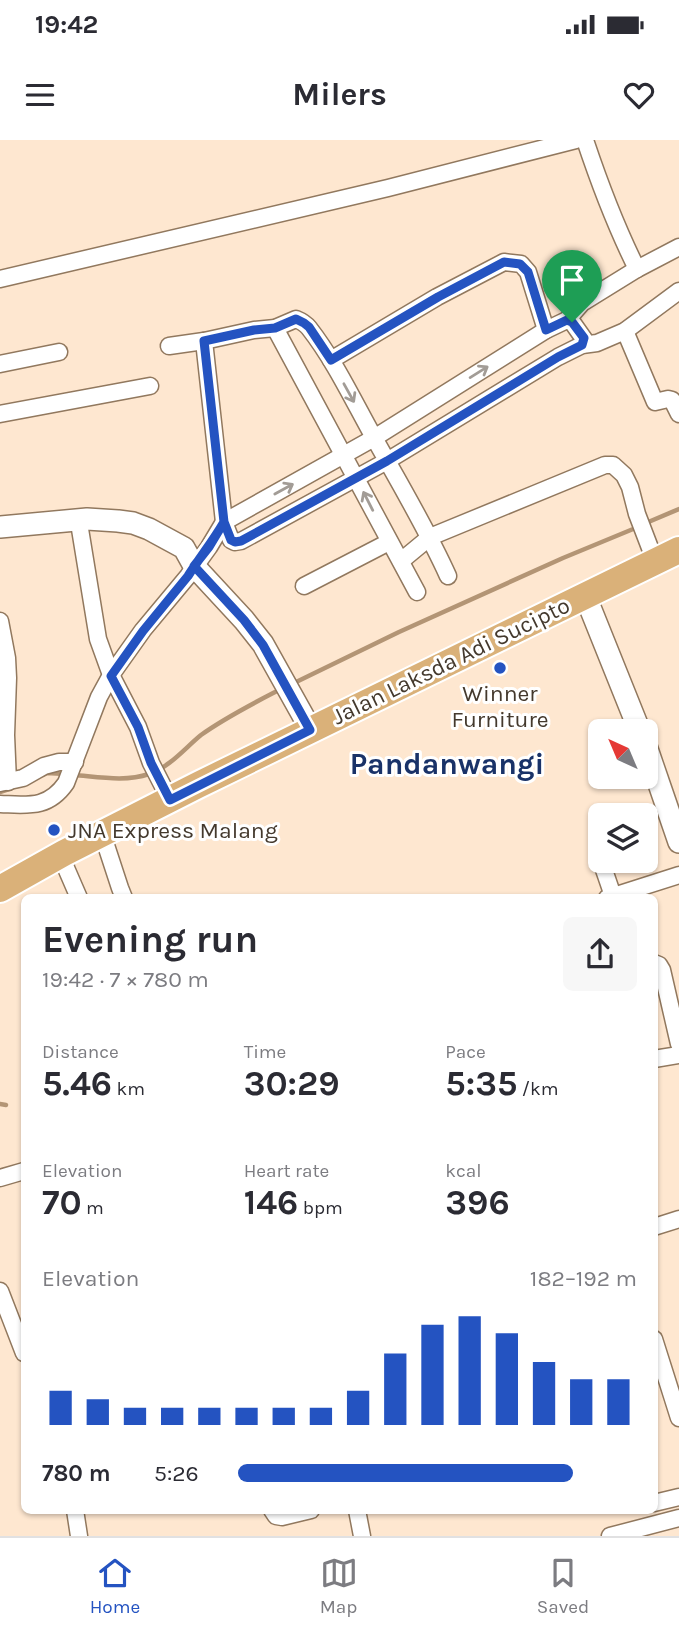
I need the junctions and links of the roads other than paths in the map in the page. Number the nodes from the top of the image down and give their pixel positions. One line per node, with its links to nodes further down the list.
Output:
1 (576, 140): 5 (street)
2 (585, 140): 4 (street)
3 (679, 247): 4 (street)
4 (637, 270): 7 (street)
5 (0, 279)
6 (679, 291): 10 (street)
7 (567, 320): 9 (street); 12 (street)
8 (275, 328): 11 (street); 15 (street); 21 (street)
9 (546, 330): 15 (street); 20 (street, one-way to 9)
10 (625, 331): 12 (street); 18 (street)
11 (204, 341): 13 (street); 24 (street)
12 (582, 345): 22 (street)
13 (169, 346)
14 (59, 352): 16 (street)
15 (331, 360): 20 (street, one-way to 20)
16 (0, 364)
17 (150, 386): 19 (street)
18 (678, 410)
19 (0, 414)
20 (374, 438): 21 (street); 22 (street)
21 (344, 455): 23 (street); 24 (street, one-way to 21)
22 (387, 461): 23 (street); 27 (street)
23 (356, 478): 24 (street); 28 (street, one-way to 23)
24 (224, 522): 31 (street)
25 (0, 527): 31 (street)
26 (80, 529): 37 (street)
27 (430, 537): 29 (street); 30 (street); 32 (street)
28 (389, 542): 30 (street); 33 (street)
29 (667, 556): 35 (main road, Jalan Laksda Adi Sucipto)
30 (401, 561): 34 (street)
31 (194, 566): 37 (street); 39 (street)
32 (448, 576)
33 (304, 586)
34 (417, 592)
35 (585, 595): 38 (street); 39 (main road, Jalan Laksda Adi Sucipto)
36 (0, 621): 42 (street)
37 (111, 676): 40 (street); 43 (street)
38 (635, 719)
39 (310, 730): 43 (main road, Jalan Laksda Adi Sucipto)
40 (74, 763): 42 (street); 44 (street)
41 (658, 781): 46 (street)
42 (4, 783)
43 (165, 790): 45 (main road, Jalan Laksda Adi Sucipto)
44 (0, 804)
45 (103, 833): 47 (main road, Jalan Laksda Adi Sucipto); 52 (street)
46 (679, 842)
47 (64, 853): 50 (main road, Jalan Laksda Adi Sucipto); 51 (street)
48 (603, 873): 53 (street)
49 (679, 874): 54 (street)
50 (0, 889)
51 (77, 894)
52 (122, 894)
53 (609, 894)
54 (619, 894)
55 (658, 965): 56 (street)
56 (679, 1044)
57 (679, 1055): 58 (street)
58 (658, 1058)
59 (21, 1172): 60 (street)
60 (0, 1178)
61 (679, 1219): 62 (street)
62 (658, 1226)
63 (0, 1291): 64 (street)
64 (21, 1345)
65 (658, 1352): 66 (street)
66 (679, 1418)
67 (679, 1497): 68 (street)
68 (658, 1502)
69 (76, 1514): 74 (street)
70 (275, 1514): 71 (street)
71 (294, 1514)
72 (358, 1514): 75 (street)
73 (679, 1518): 76 (street)
74 (79, 1536)
75 (362, 1536)
76 (610, 1536)

